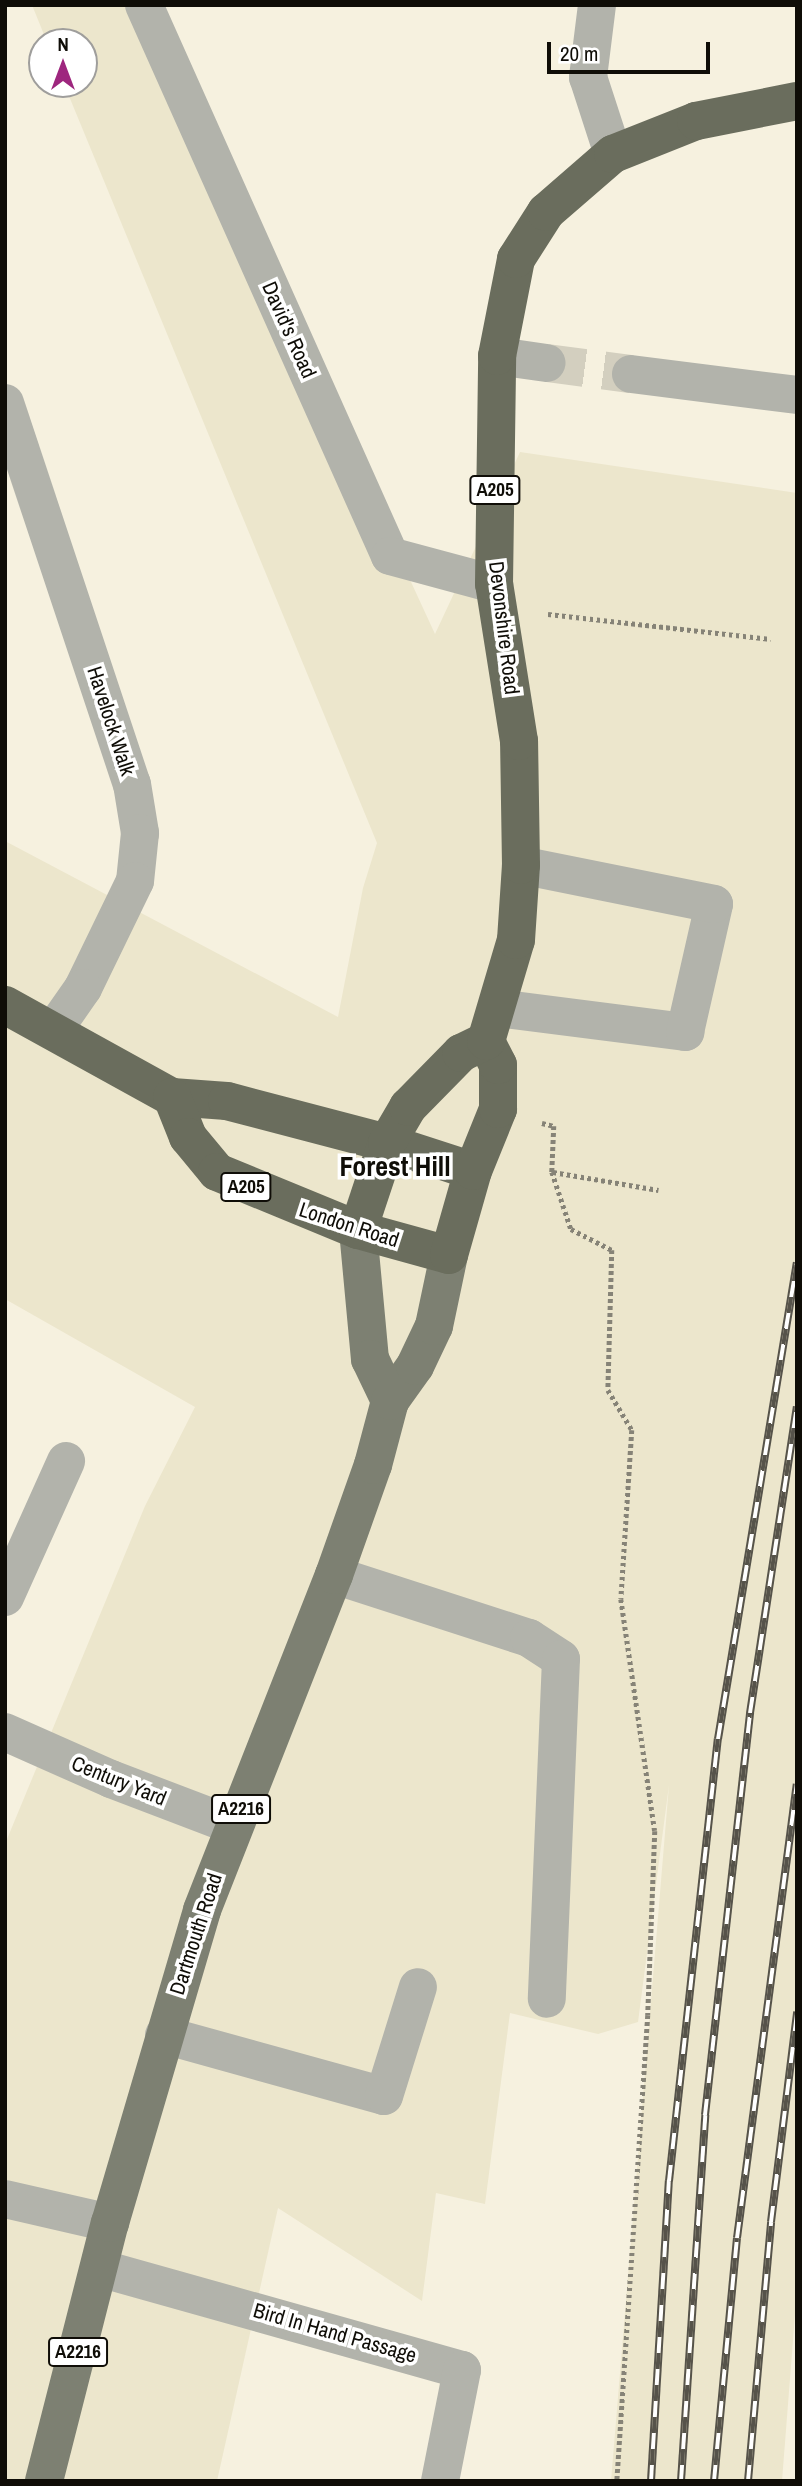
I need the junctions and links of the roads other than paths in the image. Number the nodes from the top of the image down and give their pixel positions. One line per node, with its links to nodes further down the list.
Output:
1 (144, 5): 10 (street, David's Road)
2 (597, 5): 4 (street)
3 (797, 102): 4 (highway, A205)
4 (613, 154): 5 (highway, Devonshire Road / A205)
5 (497, 356): 6 (street); 10 (highway, Devonshire Road / A205)
6 (547, 363)
7 (631, 374): 8 (street)
8 (797, 395)
9 (5, 403): 14 (street, Havelock Walk)
10 (497, 596): 11 (highway, Devonshire Road / A205)
11 (521, 865): 13 (highway, Devonshire Road / A205); 13 (street)
12 (5, 1005): 14 (highway)
13 (492, 1024): 16 (highway); 17 (highway)
14 (53, 1031): 15 (highway)
15 (172, 1097): 16 (highway); 18 (highway, London Road / A205)
16 (387, 1143): 17 (highway); 18 (highway)
17 (473, 1171): 19 (highway)
18 (358, 1230): 19 (highway, London Road / A205); 20 (main road)
19 (449, 1255): 20 (main road, Dartmouth Road / A2216)
20 (390, 1401): 22 (main road, Dartmouth Road / A2216)
21 (66, 1461): 23 (street)
22 (334, 1575): 25 (main road, Dartmouth Road / A2216); 27 (street)
23 (5, 1597)
24 (5, 1732): 25 (street, Century Yard)
25 (234, 1826): 28 (main road, Dartmouth Road / A2216)
26 (418, 1987): 28 (street)
27 (547, 2000)
28 (163, 2035): 30 (main road, Dartmouth Road / A2216)
29 (5, 2199): 30 (street)
30 (110, 2223): 31 (main road, Dartmouth Road / A2216)
31 (99, 2268): 32 (main road, Dartmouth Road / A2216); 33 (street, Bird In Hand Passage)
32 (44, 2481)
33 (440, 2481)

